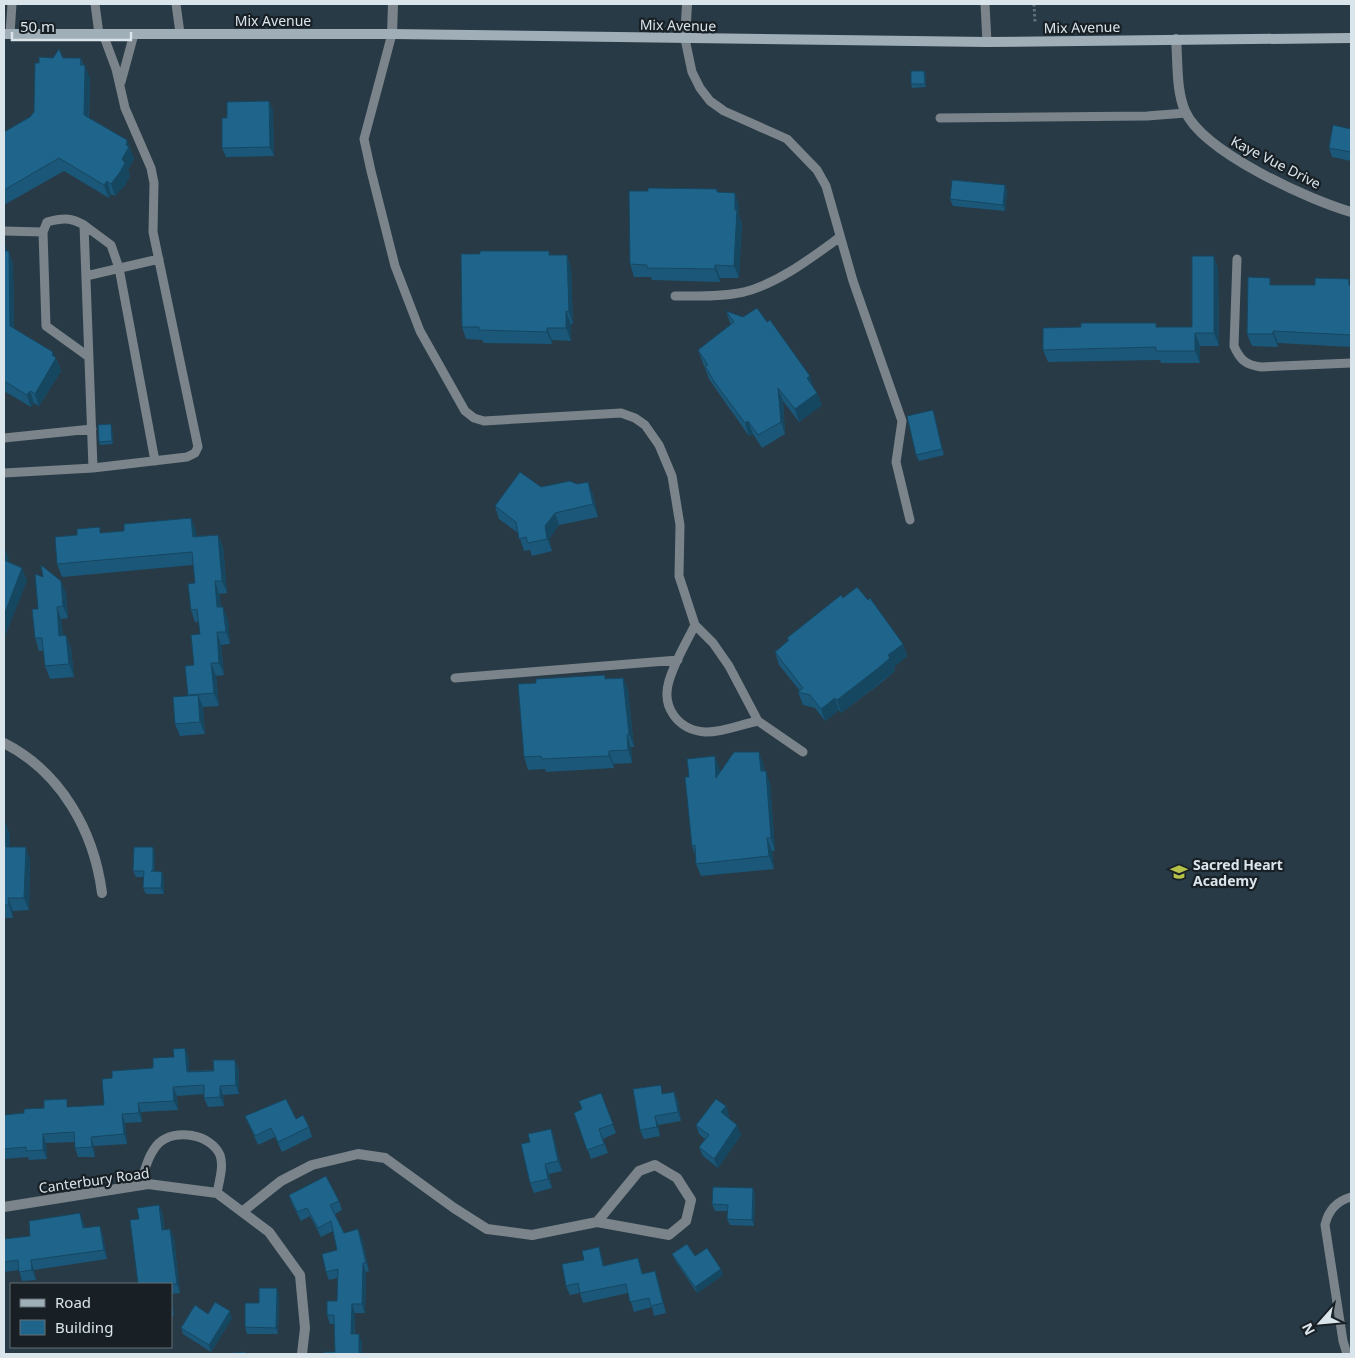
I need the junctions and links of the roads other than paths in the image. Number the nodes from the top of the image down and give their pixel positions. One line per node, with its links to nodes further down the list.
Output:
1 (12, 4): 8 (lane)
2 (95, 4): 9 (lane)
3 (176, 4): 7 (lane)
4 (393, 4): 11 (street)
5 (687, 4): 13 (street)
6 (985, 4): 15 (lane)
7 (180, 33): 10 (street, Mix Avenue); 11 (street, Mix Avenue)
8 (7, 34): 9 (street, Mix Avenue)
9 (101, 34): 10 (street, Mix Avenue); 16 (lane)
10 (134, 34): 16 (lane)
11 (392, 34): 13 (street, Mix Avenue); 37 (lane)
12 (1351, 38): 14 (street, Mix Avenue)
13 (685, 39): 15 (street, Mix Avenue); 23 (lane)
14 (1176, 39): 15 (street, Mix Avenue); 17 (street)
15 (987, 42)
16 (120, 85): 24 (lane)
17 (1186, 113): 18 (lane); 19 (street, Kaye Vue Drive)
18 (940, 118)
19 (1351, 212)
20 (84, 225): 22 (lane); 26 (lane); 27 (lane)
21 (4, 231): 22 (lane)
22 (43, 232): 29 (lane)
23 (840, 237): 28 (lane); 36 (lane)
24 (159, 259): 26 (lane); 33 (lane)
25 (1237, 259): 30 (lane)
26 (119, 268): 27 (lane); 33 (lane)
27 (86, 276): 29 (lane)
28 (675, 296)
29 (89, 357): 31 (lane)
30 (1348, 363)
31 (92, 428): 32 (lane); 34 (lane)
32 (4, 438)
33 (155, 461): 34 (lane)
34 (93, 468): 35 (lane)
35 (4, 473)
36 (910, 520)
37 (695, 625): 38 (lane); 40 (lane)
38 (678, 660): 39 (lane); 40 (lane)
39 (455, 678)
40 (758, 721): 42 (lane)
41 (4, 743): 43 (street)
42 (803, 752)
43 (102, 893)
44 (140, 1185): 45 (street, Canterbury Road); 45 (lane); 47 (street, Canterbury Road)
45 (217, 1193): 48 (street, Canterbury Road)
46 (1351, 1197): 51 (lane)
47 (4, 1207)
48 (242, 1212): 49 (street); 50 (street, Canterbury Road)
49 (597, 1222): 49 (street)
50 (302, 1354)
51 (1347, 1354)

